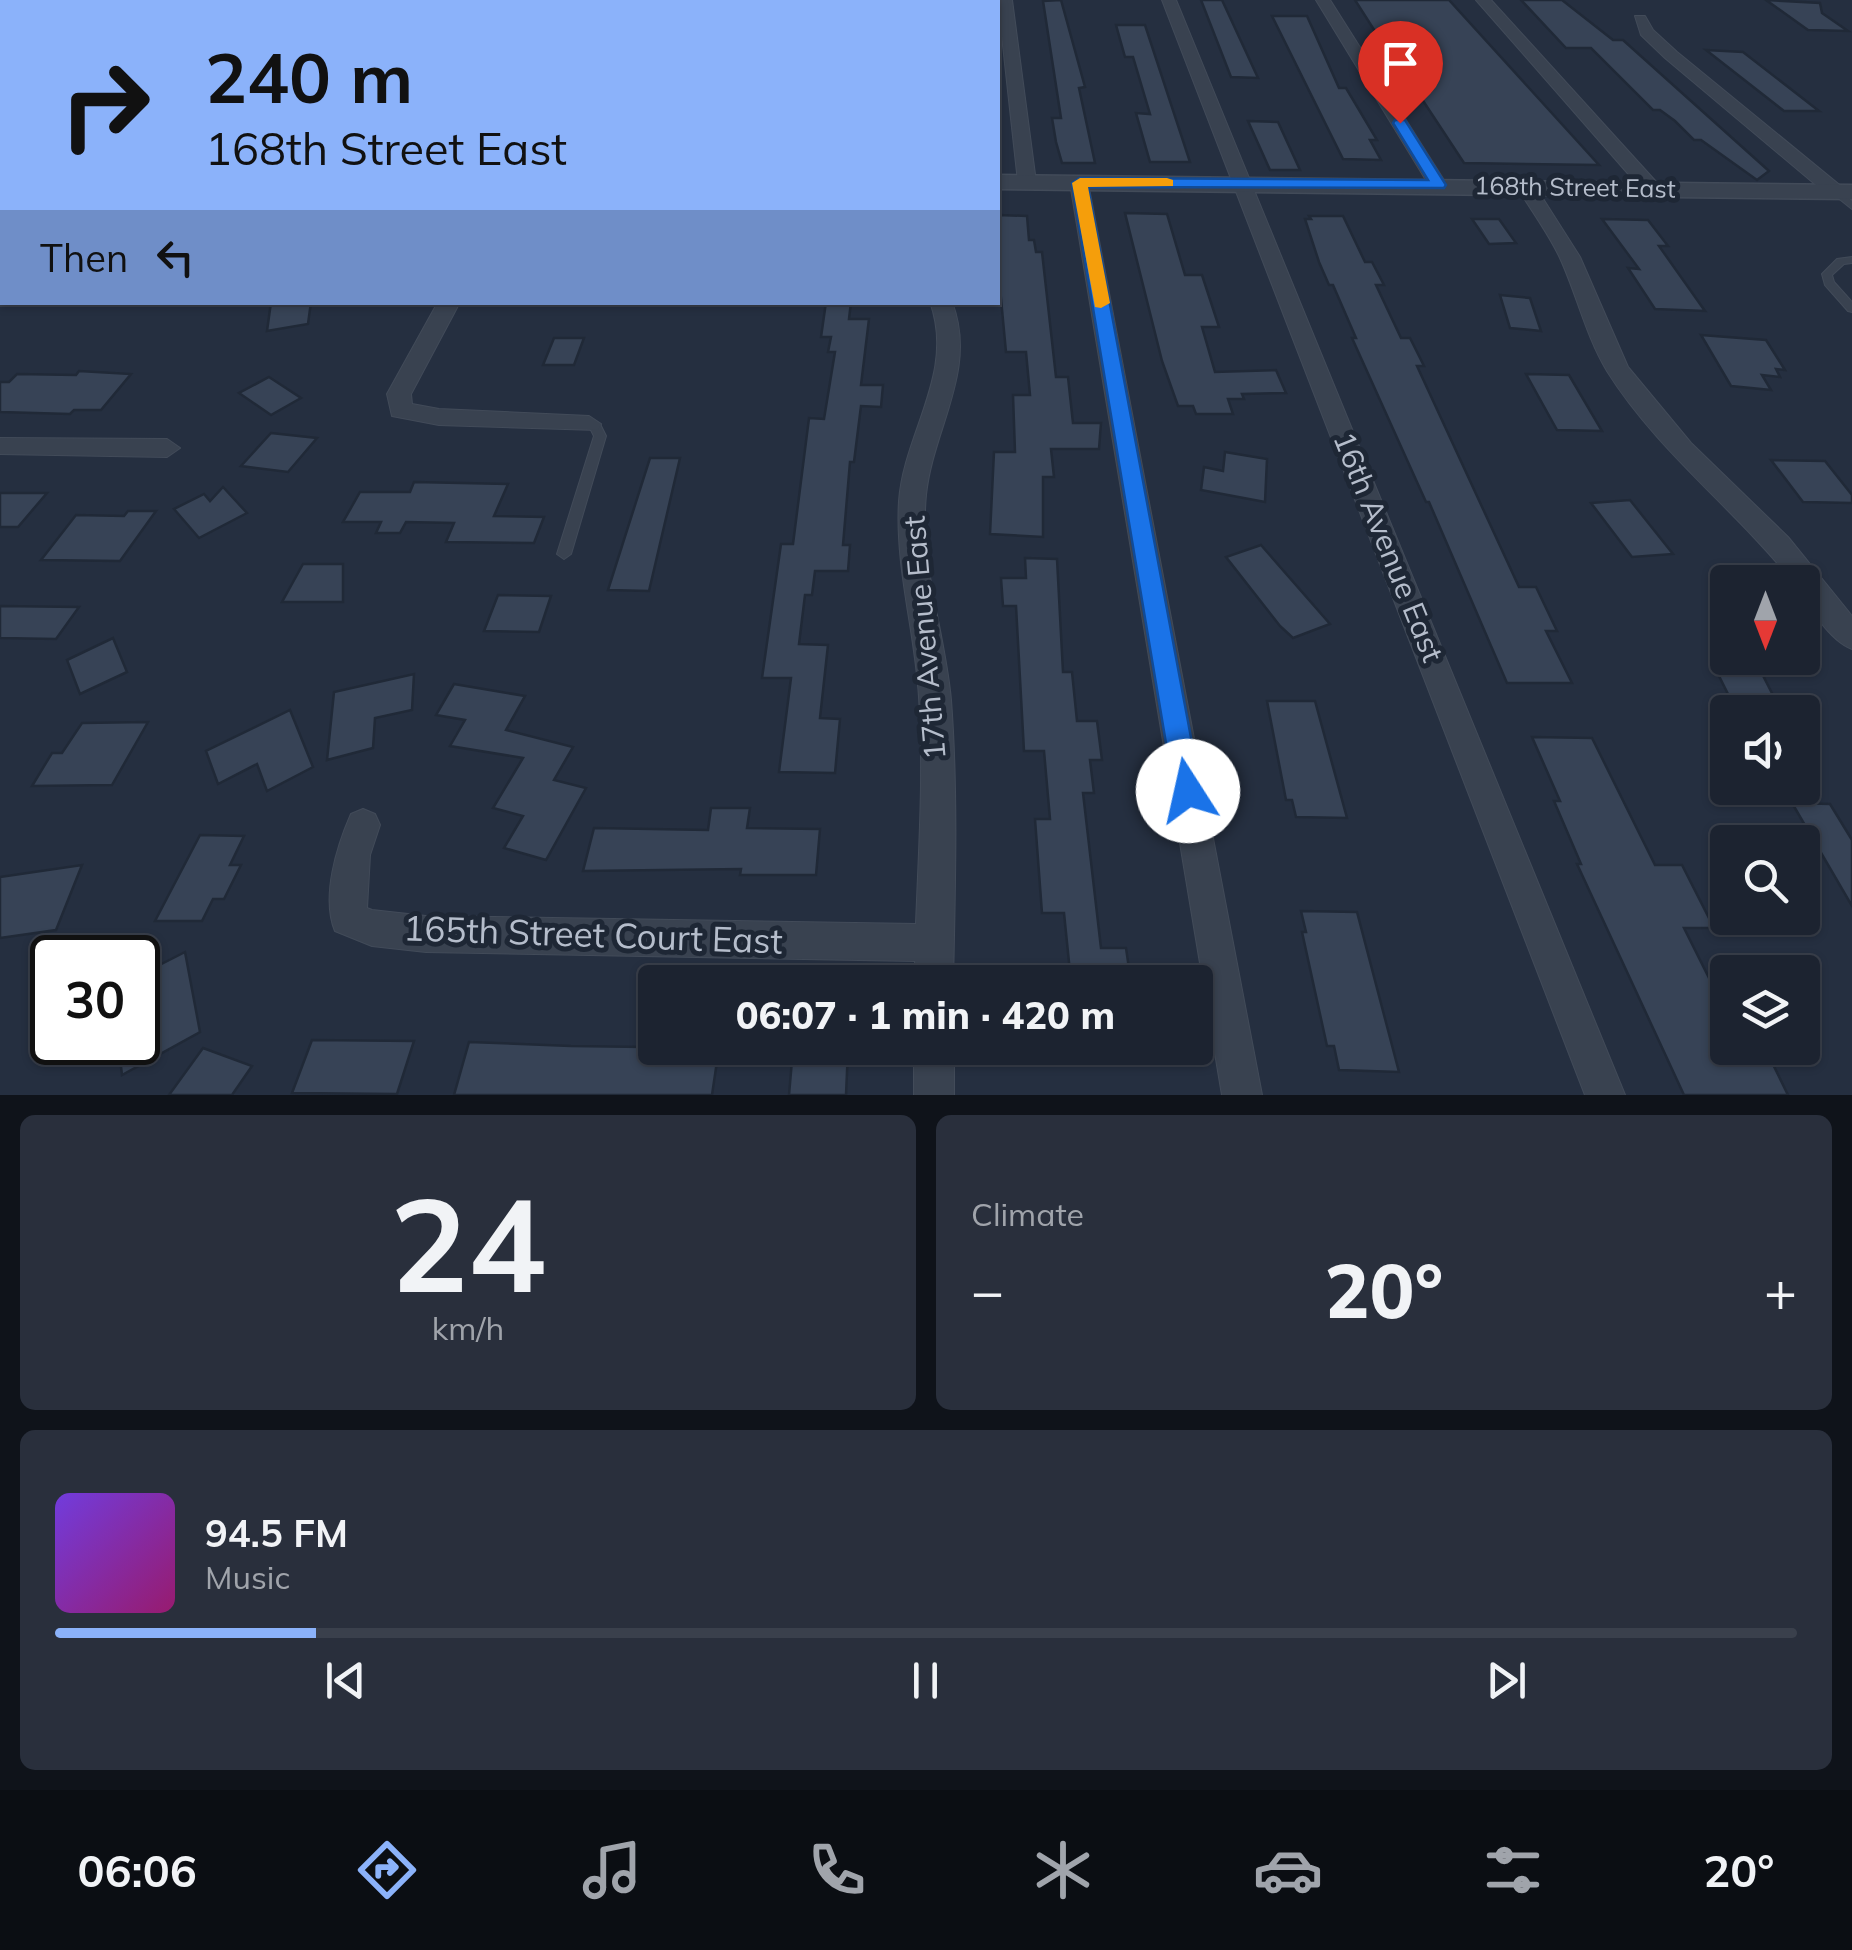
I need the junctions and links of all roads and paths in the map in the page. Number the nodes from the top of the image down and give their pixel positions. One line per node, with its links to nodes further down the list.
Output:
1 (1005, 0): 7 (street)
2 (1169, 0): 9 (street, 16th Avenue East)
3 (1322, 0): 10 (street)
4 (1483, 0): 12 (street)
5 (1640, 18): 13 (street)
6 (1000, 182): 7 (street, 168th Street East)
7 (1027, 182): 8 (street, 168th Street East)
8 (1080, 183): 9 (street, 168th Street East); 28 (street)
9 (1244, 183): 10 (street, 168th Street East); 29 (street, 16th Avenue East)
10 (1438, 185): 11 (street, 168th Street East)
11 (1526, 188): 12 (street, 168th Street East); 22 (street)
12 (1652, 189): 13 (street, 168th Street East)
13 (1846, 197)
14 (1852, 260): 17 (lane)
15 (448, 305): 18 (street)
16 (942, 305): 24 (street, 17th Avenue East)
17 (1852, 309)
18 (589, 424): 21 (lane)
19 (0, 446): 20 (street)
20 (167, 448)
21 (564, 554)
22 (1852, 637)
23 (363, 825): 24 (street, 165th Street Court East)
24 (934, 943): 25 (street, 17th Avenue East)
25 (934, 965)
26 (934, 1065): 27 (street)
27 (934, 1095)
28 (1242, 1095)
29 (1605, 1095)

